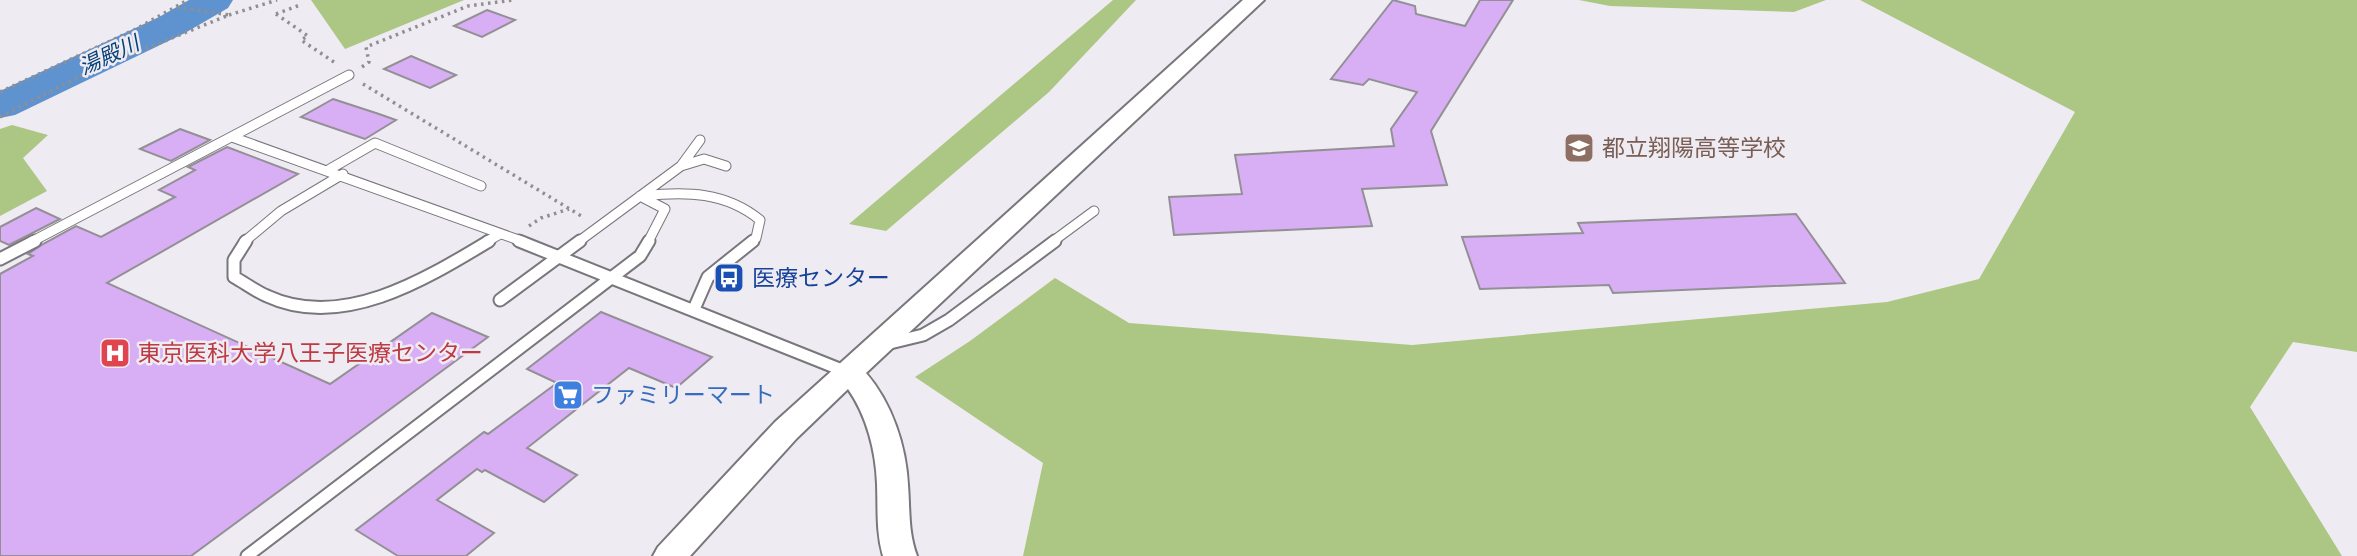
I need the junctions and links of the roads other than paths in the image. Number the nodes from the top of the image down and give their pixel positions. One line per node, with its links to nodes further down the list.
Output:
1 (1254, 0): 18 (street)
2 (349, 75): 3 (lane)
3 (232, 137): 7 (lane); 14 (lane)
4 (700, 140): 5 (lane)
5 (681, 166): 6 (lane); 10 (lane)
6 (726, 166)
7 (330, 169): 8 (lane); 9 (lane)
8 (343, 174): 12 (lane); 12 (lane)
9 (481, 186)
10 (640, 196): 13 (lane); 15 (lane); 17 (lane)
11 (1094, 211): 18 (lane)
12 (500, 234): 13 (lane)
13 (559, 256): 15 (lane); 16 (lane)
14 (0, 259)
15 (612, 277): 17 (lane); 20 (lane)
16 (500, 300)
17 (694, 309): 19 (lane)
18 (875, 346): 19 (street)
19 (848, 372): 21 (street); 22 (street)
20 (247, 556)
21 (670, 556)
22 (900, 556)

